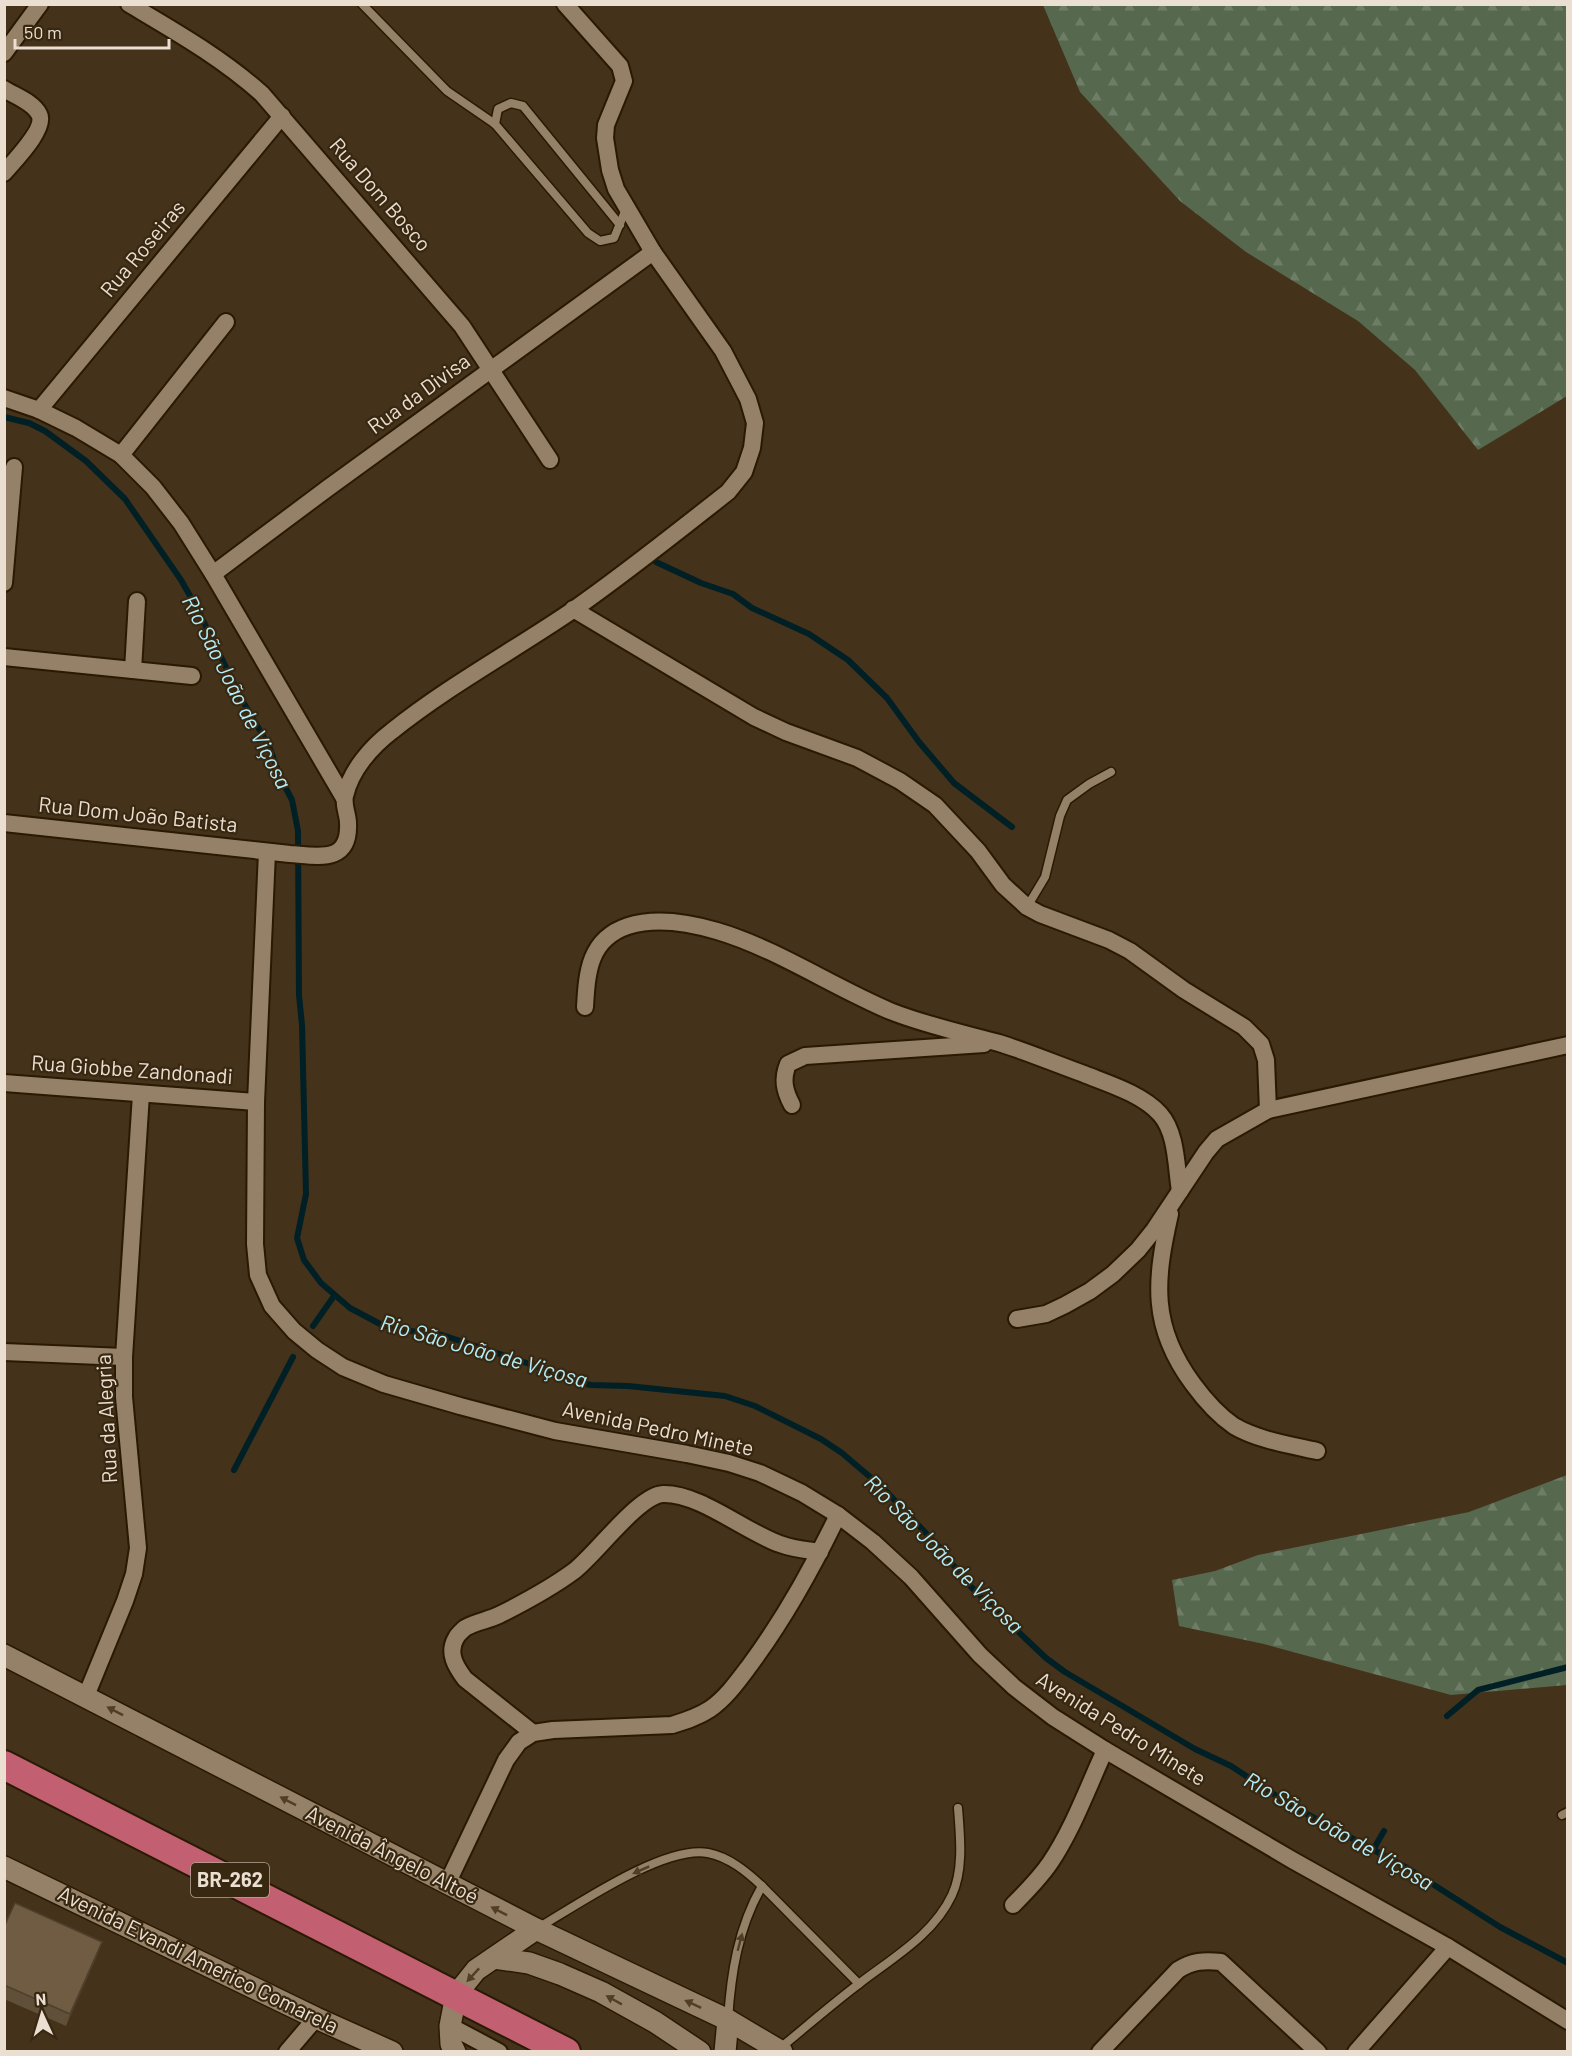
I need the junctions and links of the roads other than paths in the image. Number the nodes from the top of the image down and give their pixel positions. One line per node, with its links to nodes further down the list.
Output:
1 (40, 4): 5 (street)
2 (129, 4): 7 (street, Rua Dom Bosco)
3 (362, 4): 8 (lane)
4 (565, 4): 10 (street)
5 (4, 53)
6 (4, 89): 9 (street)
7 (282, 116): 13 (street, Rua Dom Bosco); 15 (street, Rua Roseiras)
8 (495, 124): 10 (lane); 10 (lane)
9 (4, 173)
10 (623, 217): 11 (street)
11 (653, 252): 13 (street, Rua da Divisa); 22 (street)
12 (226, 322): 16 (street)
13 (492, 369): 17 (street, Rua Dom Bosco); 19 (street, Rua da Divisa)
14 (4, 398): 15 (street)
15 (39, 410): 16 (street)
16 (121, 456): 19 (street)
17 (550, 460)
18 (14, 467): 20 (street)
19 (213, 574): 27 (street)
20 (4, 583)
21 (136, 601): 24 (street)
22 (573, 609): 27 (street); 30 (street)
23 (4, 657): 24 (street)
24 (133, 670): 25 (street)
25 (192, 676)
26 (1112, 772): 30 (lane)
27 (344, 798): 29 (street, Rua Dom João Batista)
28 (4, 823): 29 (street, Rua Dom João Batista)
29 (267, 852): 36 (street, Avenida Pedro Minete)
30 (1027, 908): 38 (street)
31 (585, 1007): 32 (street)
32 (1000, 1044): 37 (street); 39 (street)
33 (1568, 1045): 38 (street)
34 (4, 1083): 35 (street, Rua Giobbe Zandonadi)
35 (141, 1094): 36 (street, Rua Giobbe Zandonadi); 42 (street, Rua da Alegria)
36 (256, 1102): 44 (street, Avenida Pedro Minete)
37 (792, 1104)
38 (1268, 1110): 39 (street)
39 (1176, 1198): 40 (street); 43 (street)
40 (1017, 1319)
41 (4, 1352): 42 (street)
42 (124, 1357): 47 (street, Rua da Alegria)
43 (1317, 1450)
44 (838, 1515): 45 (street); 49 (street, Avenida Pedro Minete)
45 (820, 1552): 48 (street); 48 (street)
46 (4, 1655): 47 (street, Avenida Ângelo Altoé)
47 (86, 1696): 53 (street, Avenida Ângelo Altoé, one-way to 47)
48 (532, 1733): 53 (street)
49 (1105, 1750): 55 (street); 57 (street, Avenida Pedro Minete)
50 (4, 1765): 60 (highway, BR-262)
51 (958, 1808): 59 (lane)
52 (4, 1867): 61 (street, Avenida Evandi Americo Comarela)
53 (447, 1884): 56 (street, Avenida Ângelo Altoé, one-way to 53)
54 (762, 1887): 56 (lane, one-way to 56); 59 (lane); 62 (lane, one-way to 54)
55 (1013, 1905)
56 (536, 1929): 58 (street); 62 (street, Avenida Ângelo Altoé, one-way to 56)
57 (1448, 1947): 63 (street, Avenida Pedro Minete); 75 (street)
58 (494, 1958): 60 (street, one-way to 60); 71 (street, one-way to 58)
59 (859, 1984): 65 (lane)
60 (456, 1995): 64 (street); 70 (highway, BR-262)
61 (316, 2018): 66 (street); 67 (street, Avenida Evandi Americo Comarela)
62 (728, 2020): 65 (street, Avenida Ângelo Altoé); 72 (street)
63 (1568, 2020)
64 (450, 2026): 68 (street); 69 (street)
65 (780, 2051)
66 (287, 2052)
67 (392, 2052)
68 (455, 2052)
69 (499, 2052)
70 (566, 2052)
71 (700, 2052)
72 (726, 2052)
73 (1100, 2052): 74 (street)
74 (1318, 2052)
75 (1356, 2052)

